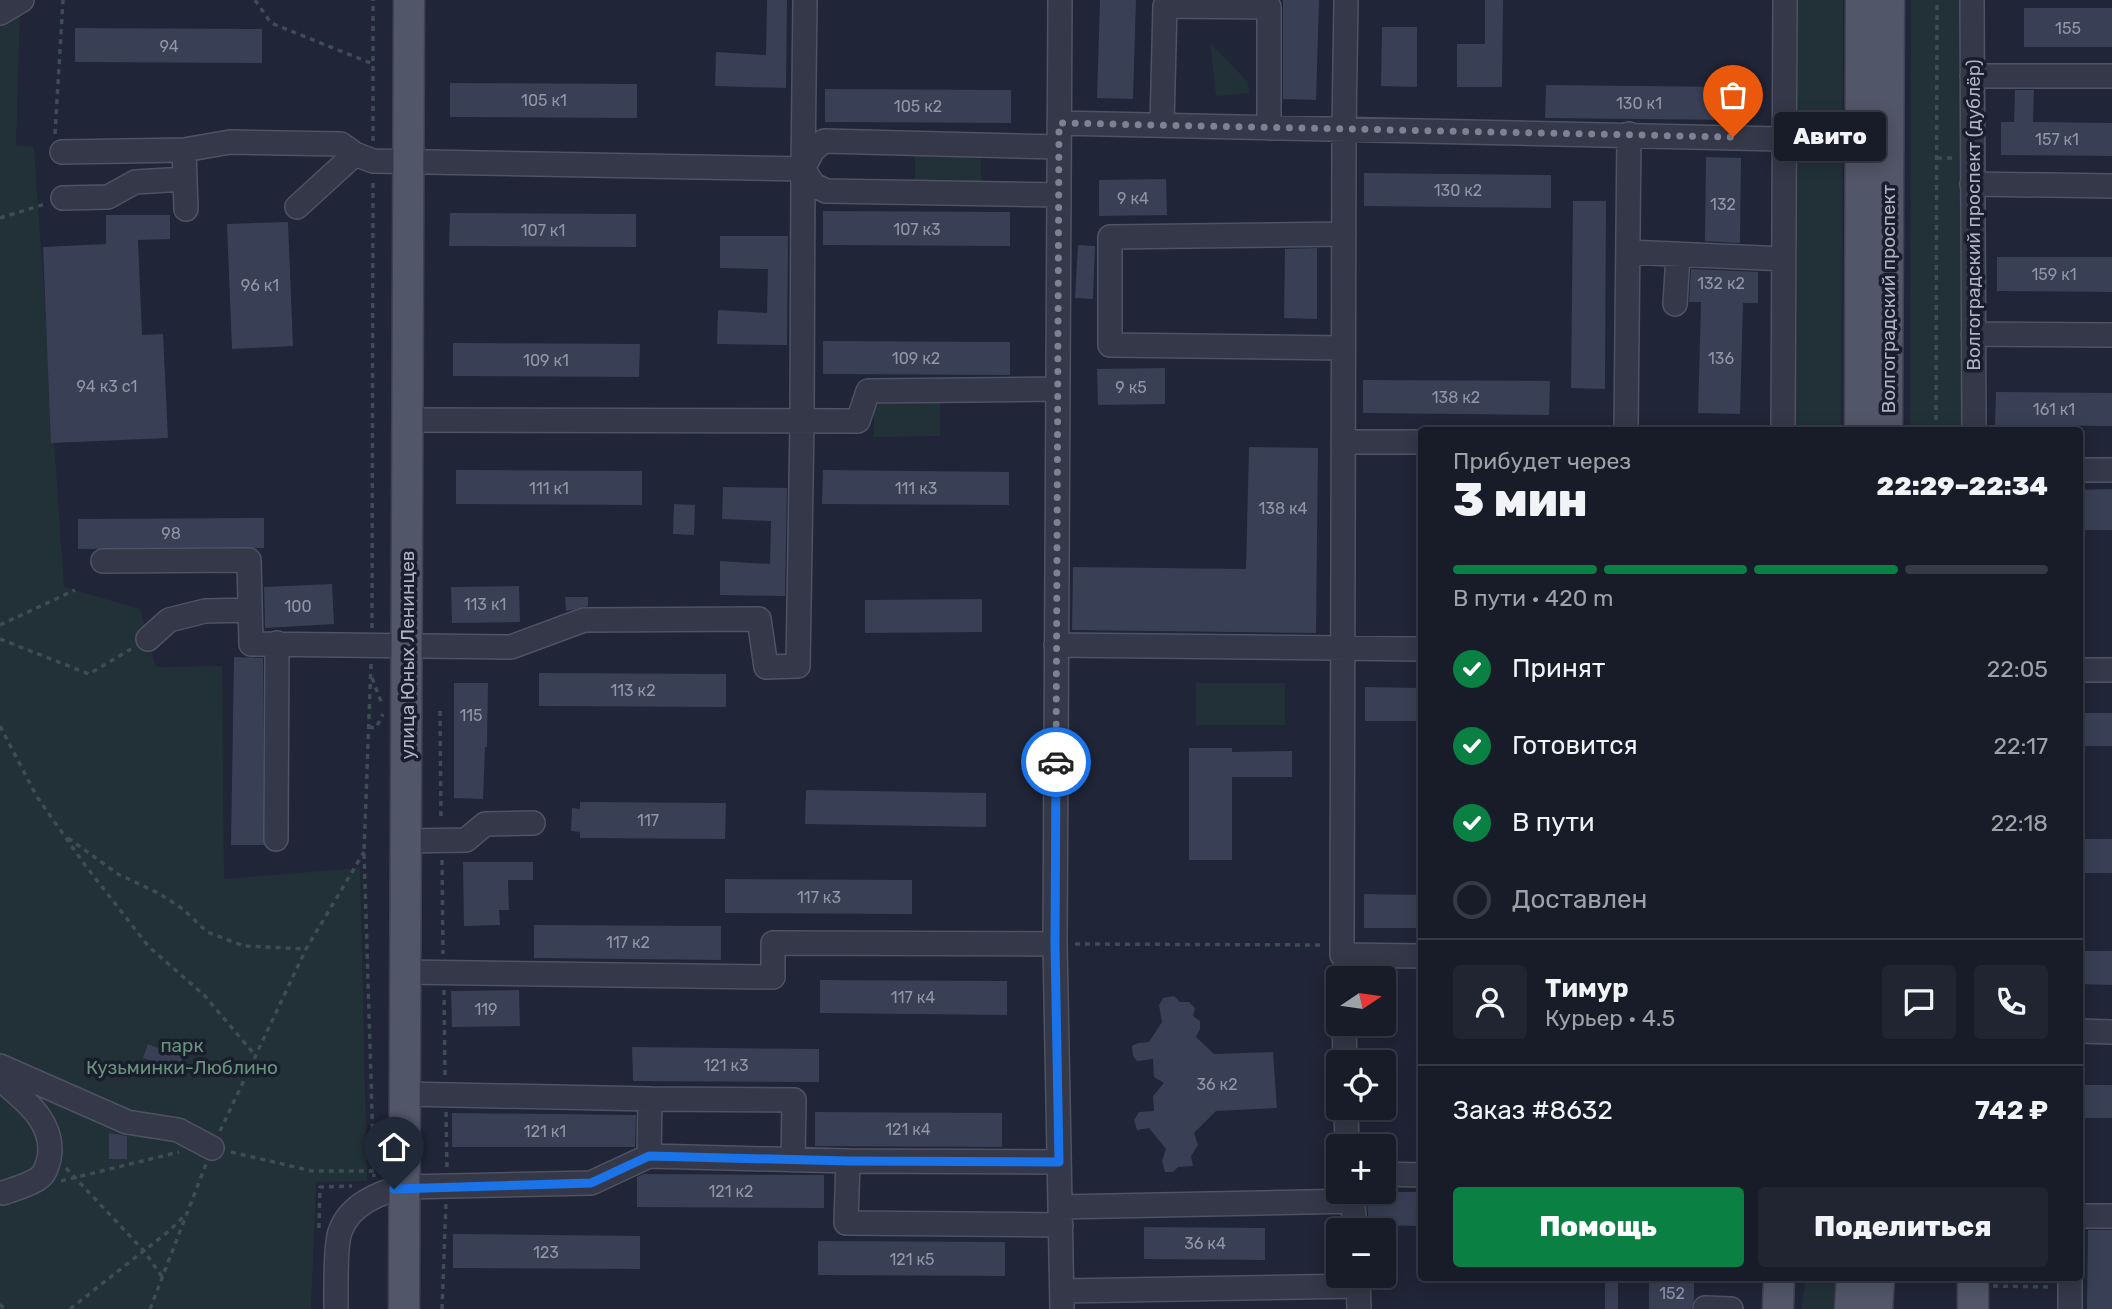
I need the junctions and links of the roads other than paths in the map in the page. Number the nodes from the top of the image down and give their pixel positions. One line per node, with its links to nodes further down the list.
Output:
1 (22, 0): 10 (street)
2 (409, 0): 23 (main road, улица Юных Ленинцев)
3 (805, 0): 24 (street)
4 (1060, 0): 13 (street)
5 (1346, 0): 16 (street)
6 (1785, 0): 18 (street)
7 (1861, 0): 45 (main road, Волгоградский проспект)
8 (1889, 0): 46 (main road, Волгоградский проспект)
9 (1972, 0): 11 (street, Волгоградский проспект (дублёр))
10 (0, 13)
11 (1972, 76): 12 (street); 26 (street, Волгоградский проспект (дублёр))
12 (2112, 76)
13 (1059, 123): 14 (street); 19 (street)
14 (1162, 125): 15 (street); 15 (street)
15 (1269, 128): 16 (street)
16 (1343, 130): 17 (street); 32 (street)
17 (1629, 134): 18 (street); 33 (street)
18 (1785, 139): 35 (street)
19 (1059, 147): 24 (street); 28 (street)
20 (184, 150): 21 (street); 22 (street); 25 (street)
21 (62, 152)
22 (364, 158): 23 (street); 30 (street)
23 (409, 163): 24 (street); 41 (main road, улица Юных Ленинцев)
24 (803, 169): 28 (street); 42 (street)
25 (185, 179): 29 (street); 31 (street)
26 (1972, 184): 27 (street); 37 (street, Волгоградский проспект (дублёр))
27 (2112, 186)
28 (1059, 195): 40 (street)
29 (63, 198)
30 (297, 207)
31 (186, 209)
32 (1344, 234): 39 (street); 39 (street)
33 (1628, 252): 34 (street); 43 (street)
34 (1678, 254): 35 (street); 36 (street)
35 (1784, 259): 44 (street)
36 (1675, 304)
37 (1973, 334): 38 (street); 47 (street, Волгоградский проспект (дублёр))
38 (2112, 335)
39 (1343, 348): 48 (street)
40 (1056, 389): 42 (street); 57 (street)
41 (409, 420): 42 (street); 56 (main road, улица Юных Ленинцев)
42 (802, 422): 56 (street)
43 (1626, 427)
44 (1783, 427)
45 (1860, 427)
46 (1887, 427)
47 (1974, 427)
48 (1343, 442): 49 (street); 58 (street)
49 (1418, 442)
50 (2083, 470): 51 (street)
51 (2112, 470)
52 (103, 561): 53 (street)
53 (250, 610): 54 (street); 55 (street)
54 (148, 639)
55 (277, 643): 56 (street); 63 (street)
56 (407, 644): 64 (main road, улица Юных Ленинцев)
57 (1056, 645): 58 (street); 65 (street)
58 (1343, 647): 59 (street); 67 (street)
59 (1418, 649)
60 (2083, 670): 61 (street)
61 (2112, 670)
62 (533, 823): 64 (street)
63 (276, 839)
64 (405, 841): 68 (main road, улица Юных Ленинцев)
65 (1055, 944): 68 (street); 79 (street)
66 (1418, 956): 67 (street)
67 (1343, 959)
68 (405, 972): 73 (main road, улица Юных Ленинцев)
69 (2083, 1031): 70 (street)
70 (2112, 1032)
71 (0, 1066): 75 (street)
72 (0, 1079): 83 (street)
73 (405, 1094): 74 (street); 82 (main road, улица Юных Ленинцев)
74 (650, 1099): 76 (street); 77 (street)
75 (212, 1148)
76 (649, 1156): 77 (street); 82 (street)
77 (793, 1160): 78 (street)
78 (848, 1161): 79 (street); 85 (street)
79 (1059, 1162): 85 (street)
80 (1396, 1174): 81 (street)
81 (1418, 1175)
82 (405, 1187): 95 (street); 96 (main road, улица Юных Ленинцев)
83 (3, 1193)
84 (1326, 1198): 85 (street)
85 (1060, 1216): 93 (street)
86 (2083, 1216): 87 (street)
87 (2112, 1216)
88 (1779, 1281): 99 (main road)
89 (1852, 1281): 100 (main road)
90 (1879, 1281): 101 (main road)
91 (1326, 1283): 93 (street)
92 (1358, 1288): 97 (street)
93 (1062, 1300)
94 (1705, 1308): 98 (street)
95 (336, 1309)
96 (404, 1309)
97 (1359, 1309)
98 (1731, 1309)
99 (1778, 1309)
100 (1850, 1309)
101 (1877, 1309)

